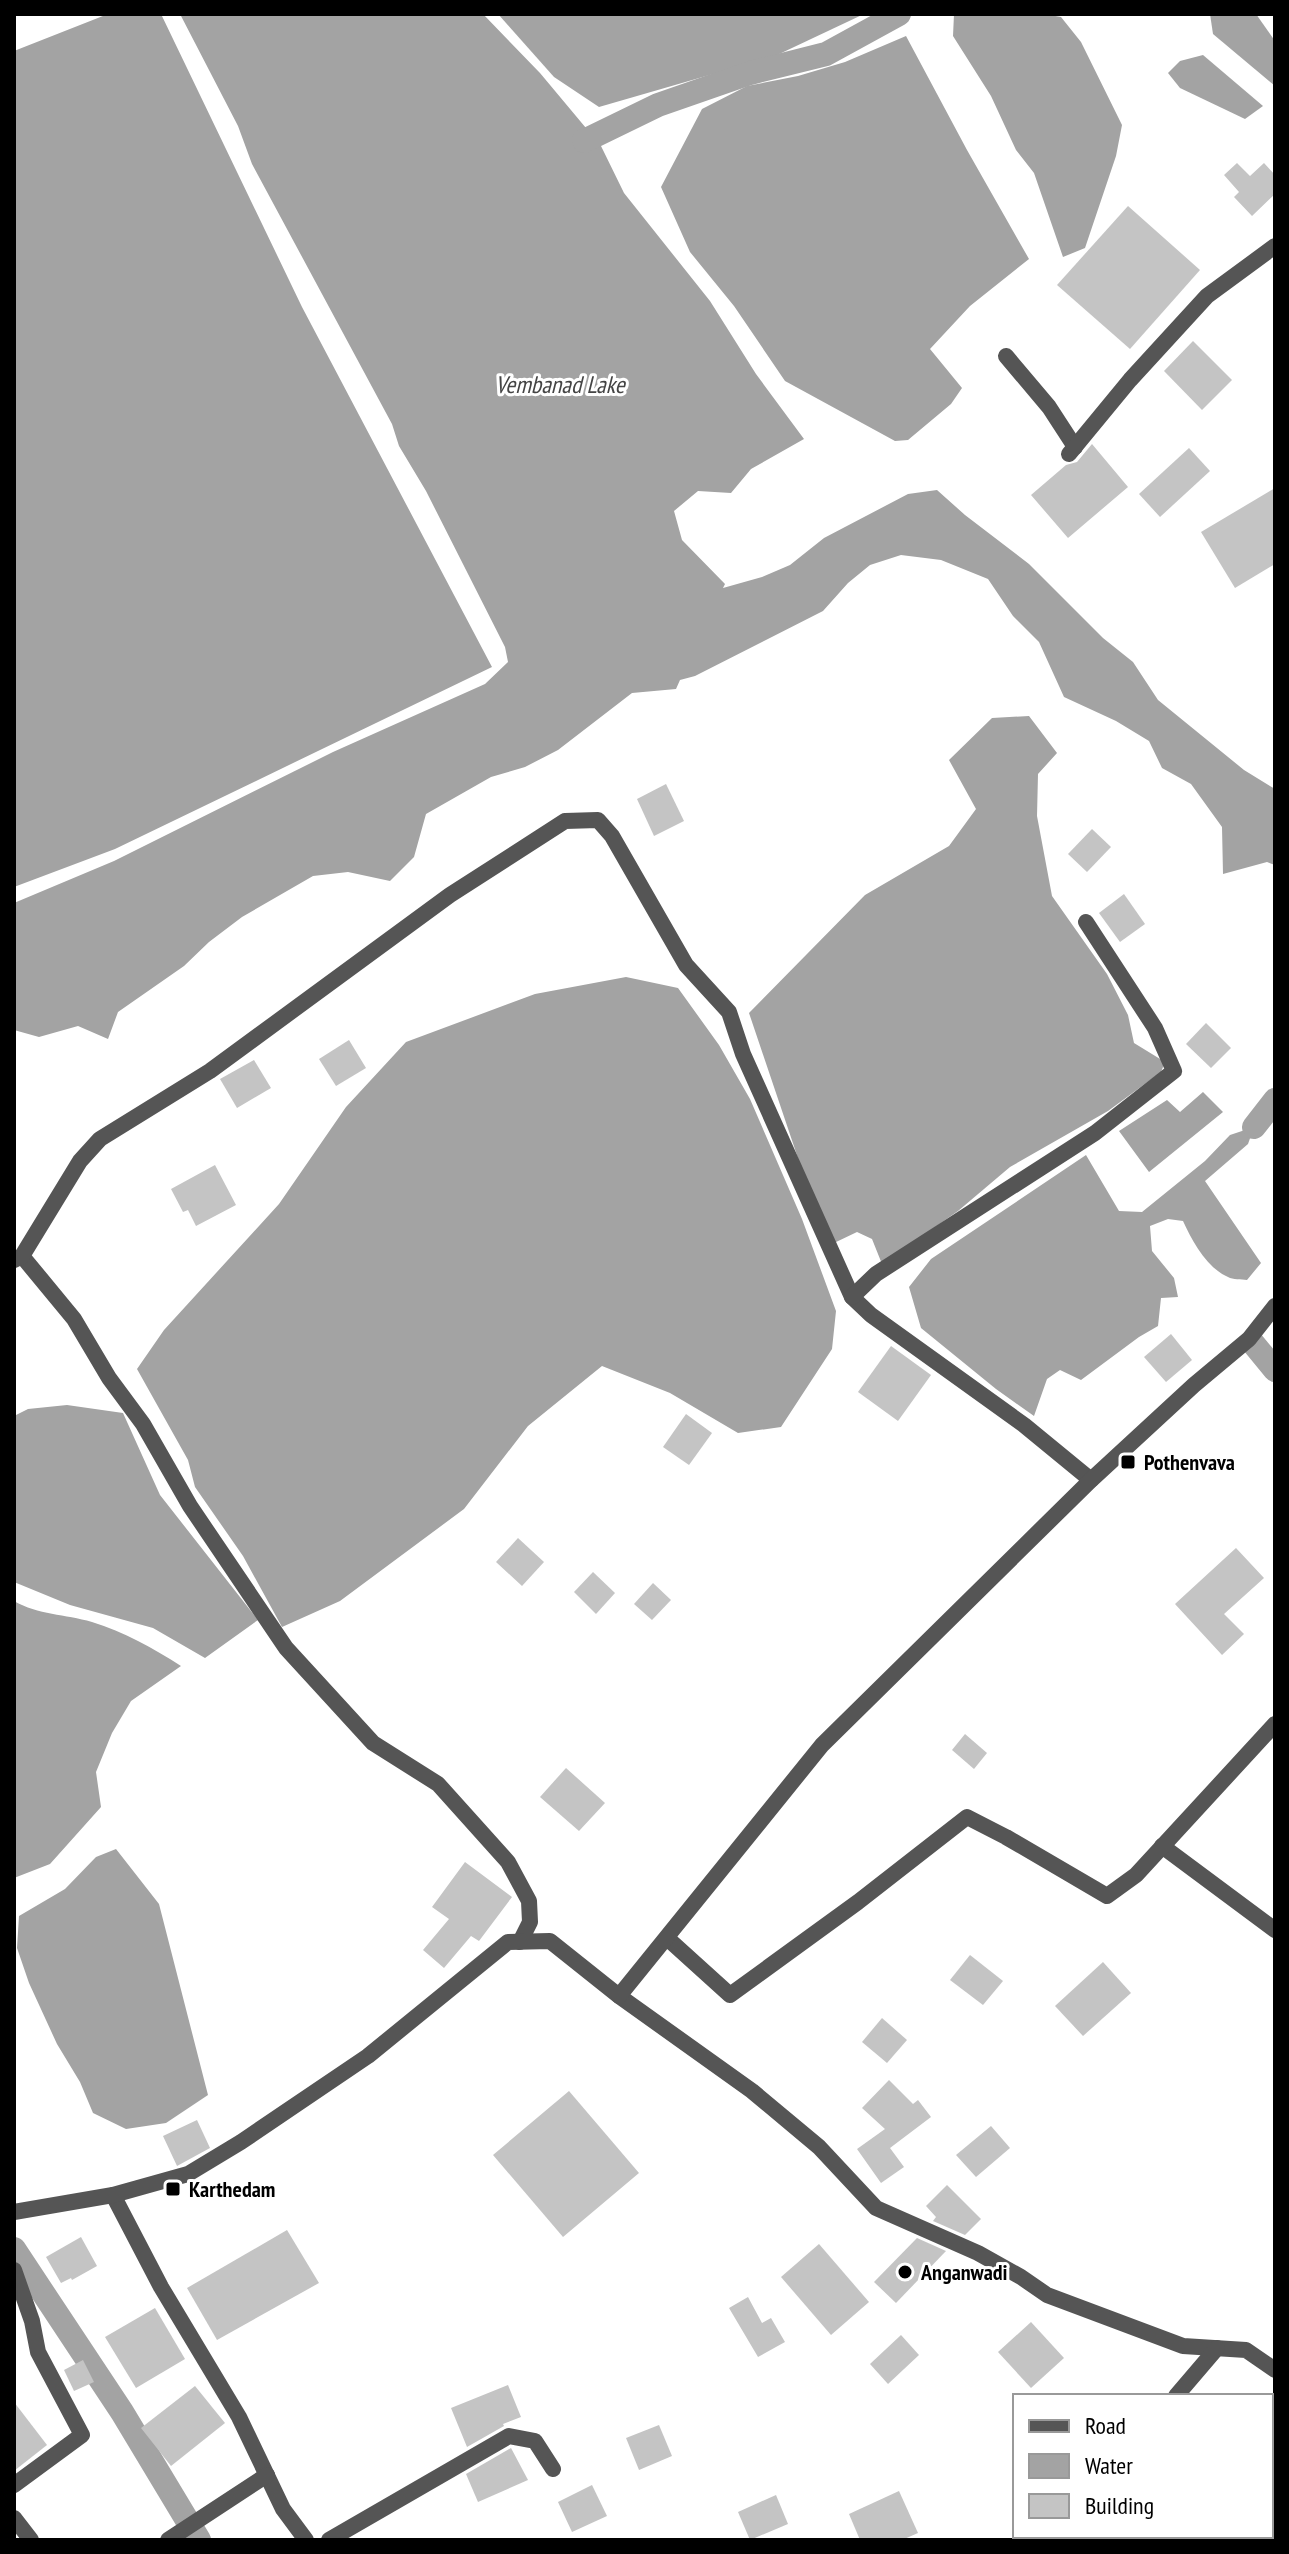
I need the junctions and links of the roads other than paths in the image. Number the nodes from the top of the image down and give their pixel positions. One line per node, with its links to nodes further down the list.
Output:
1 (1275, 246): 2 (street)
2 (1006, 356)
3 (1086, 922): 5 (street)
4 (18, 1258): 5 (street); 12 (street)
5 (852, 1297): 7 (street)
6 (1275, 1306): 7 (street)
7 (1091, 1480): 11 (street)
8 (1275, 1724): 9 (street)
9 (1162, 1846): 10 (street); 11 (street)
10 (1275, 1930)
11 (667, 1938): 13 (street)
12 (520, 1942): 13 (street); 14 (street)
13 (619, 1996): 17 (street)
14 (113, 2195): 15 (street); 21 (street)
15 (14, 2212)
16 (14, 2270): 22 (street)
17 (1217, 2348): 18 (street); 19 (street)
18 (1275, 2370)
19 (1178, 2394)
20 (553, 2469): 27 (street)
21 (267, 2475): 25 (street); 26 (street)
22 (14, 2485)
23 (14, 2518): 24 (street)
24 (31, 2540)
25 (168, 2540)
26 (306, 2540)
27 (329, 2540)

